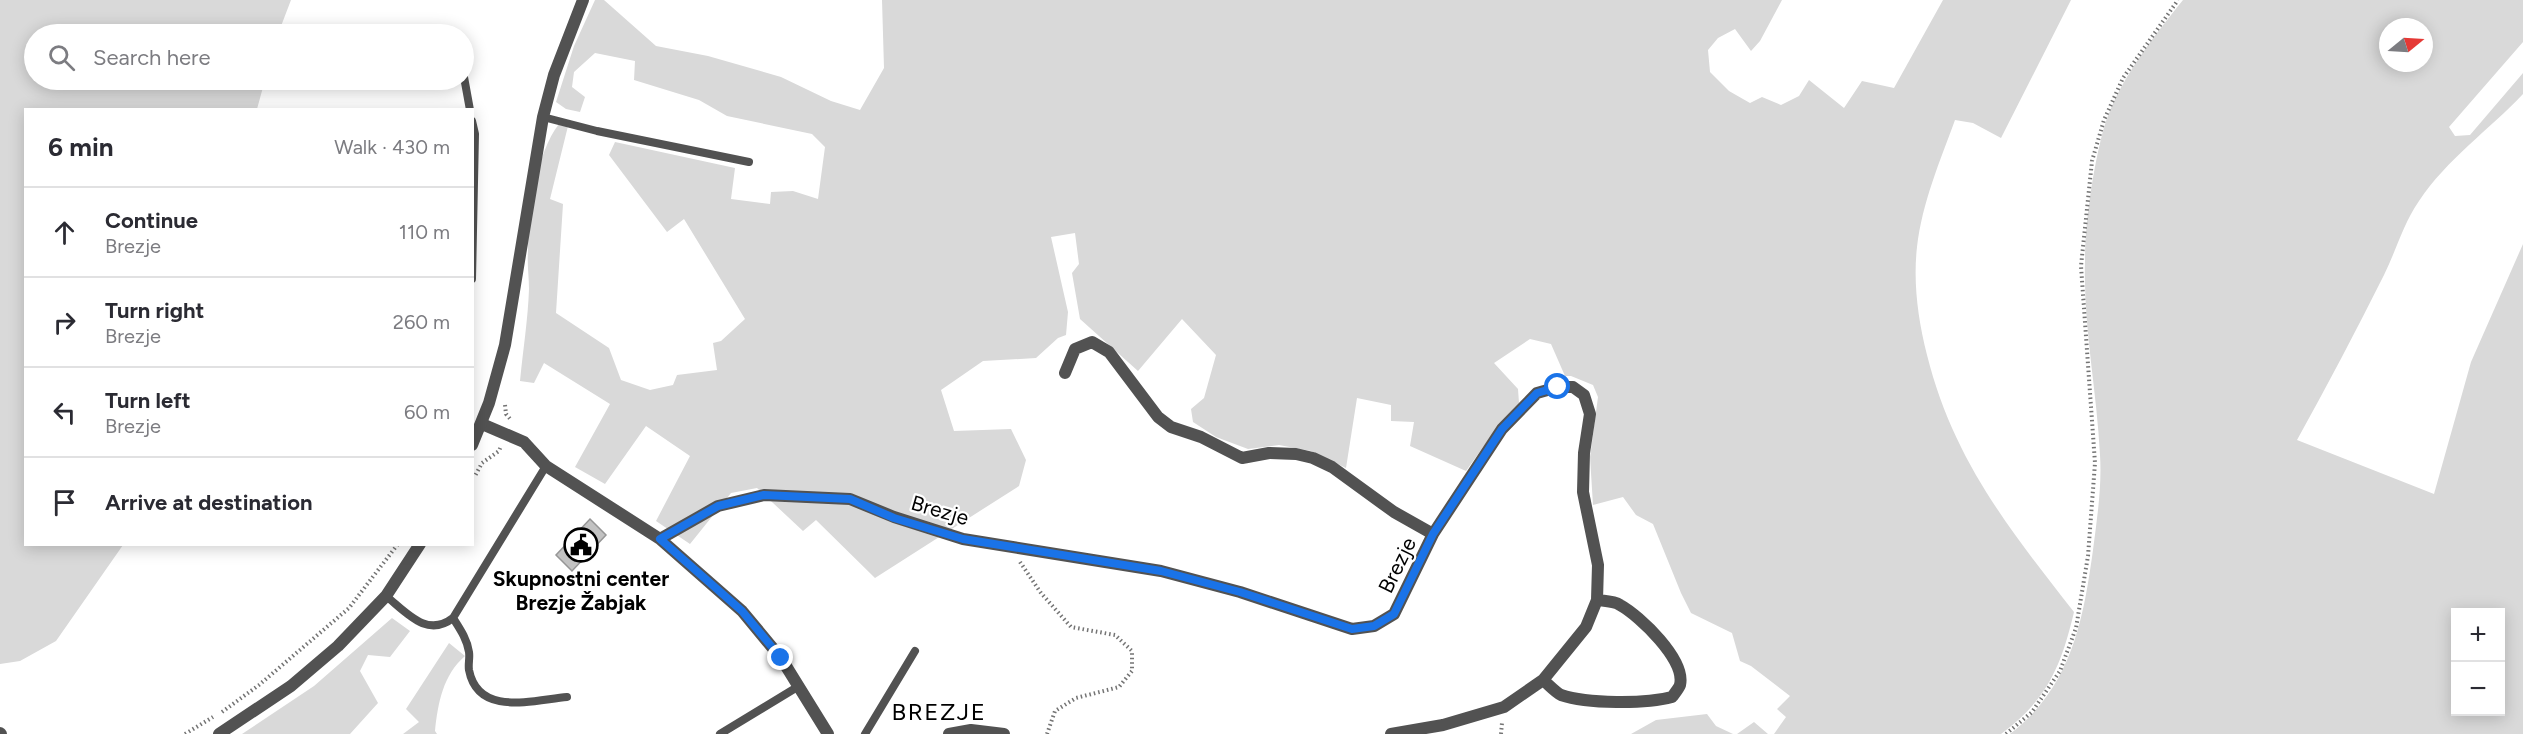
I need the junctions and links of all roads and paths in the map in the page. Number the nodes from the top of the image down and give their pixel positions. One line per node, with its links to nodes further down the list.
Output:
1 (583, 0): 5 (street)
2 (2178, 0): 35 (path)
3 (466, 90): 4 (lane)
4 (470, 108)
5 (543, 117): 7 (lane); 10 (street)
6 (474, 130): 8 (lane)
7 (749, 162)
8 (474, 182)
9 (1065, 373): 14 (street)
10 (477, 422): 12 (street)
11 (499, 451): 13 (path)
12 (546, 466): 15 (street); 21 (lane)
13 (474, 476)
14 (1433, 534): 16 (street, Brezje); 20 (street, Brezje)
15 (660, 539): 16 (street, Brezje); 24 (street)
16 (1008, 544): 33 (path)
17 (396, 546): 26 (path)
18 (419, 546): 19 (street)
19 (386, 596): 21 (lane); 27 (street)
20 (1598, 600): 23 (street, Brezje); 23 (street)
21 (453, 618): 25 (lane)
22 (915, 651): 30 (lane)
23 (1544, 680): 34 (street, Brezje)
24 (799, 686): 28 (lane); 29 (street)
25 (567, 697)
26 (185, 734)
27 (219, 734)
28 (720, 734)
29 (828, 734)
30 (865, 734)
31 (949, 734): 32 (street)
32 (1004, 734)
33 (1047, 734)
34 (1390, 734)
35 (2006, 734)

